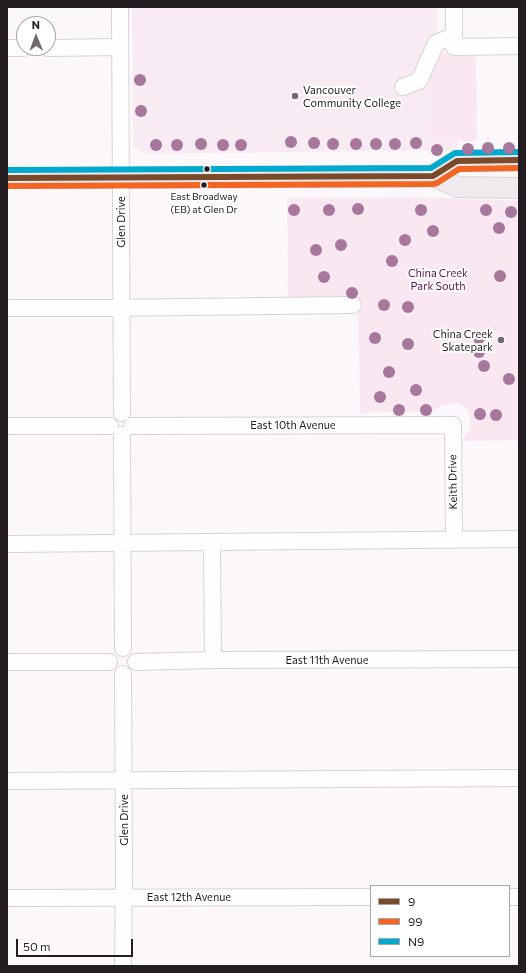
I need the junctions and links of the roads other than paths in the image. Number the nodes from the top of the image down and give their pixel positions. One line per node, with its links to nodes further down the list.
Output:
1 (120, 7): 5 (street, Glen Drive)
2 (454, 7): 3 (street)
3 (454, 42): 4 (street); 7 (street)
4 (519, 46)
5 (119, 47): 6 (street); 11 (street, Glen Drive)
6 (56, 48)
7 (403, 87)
8 (519, 160): 9 (main road)
9 (433, 176): 11 (main road); 12 (main road)
10 (7, 178): 11 (main road)
11 (121, 178): 15 (street, Glen Drive)
12 (519, 188)
13 (353, 305): 15 (street)
14 (7, 308): 15 (street)
15 (121, 308): 18 (street, Glen Drive)
16 (453, 425): 18 (street, East 10th Avenue); 20 (street, Keith Drive)
17 (7, 426): 18 (street, East 10th Avenue)
18 (122, 429): 22 (street)
19 (519, 539): 20 (street)
20 (454, 540): 21 (street)
21 (212, 542): 22 (street); 26 (street)
22 (123, 543): 23 (street); 24 (street)
23 (7, 544)
24 (123, 648): 28 (street); 29 (street)
25 (519, 659): 26 (street, East 11th Avenue)
26 (213, 660): 29 (street, East 11th Avenue)
27 (7, 662): 28 (street)
28 (109, 662): 30 (street)
29 (136, 662): 30 (street)
30 (123, 674): 32 (street, Glen Drive)
31 (519, 778): 32 (street)
32 (124, 780): 33 (street); 34 (street, Glen Drive)
33 (7, 781)
34 (124, 897): 35 (street, East 12th Avenue); 36 (street, East 12th Avenue); 37 (street, Glen Drive)
35 (370, 897)
36 (7, 898)
37 (123, 966)

